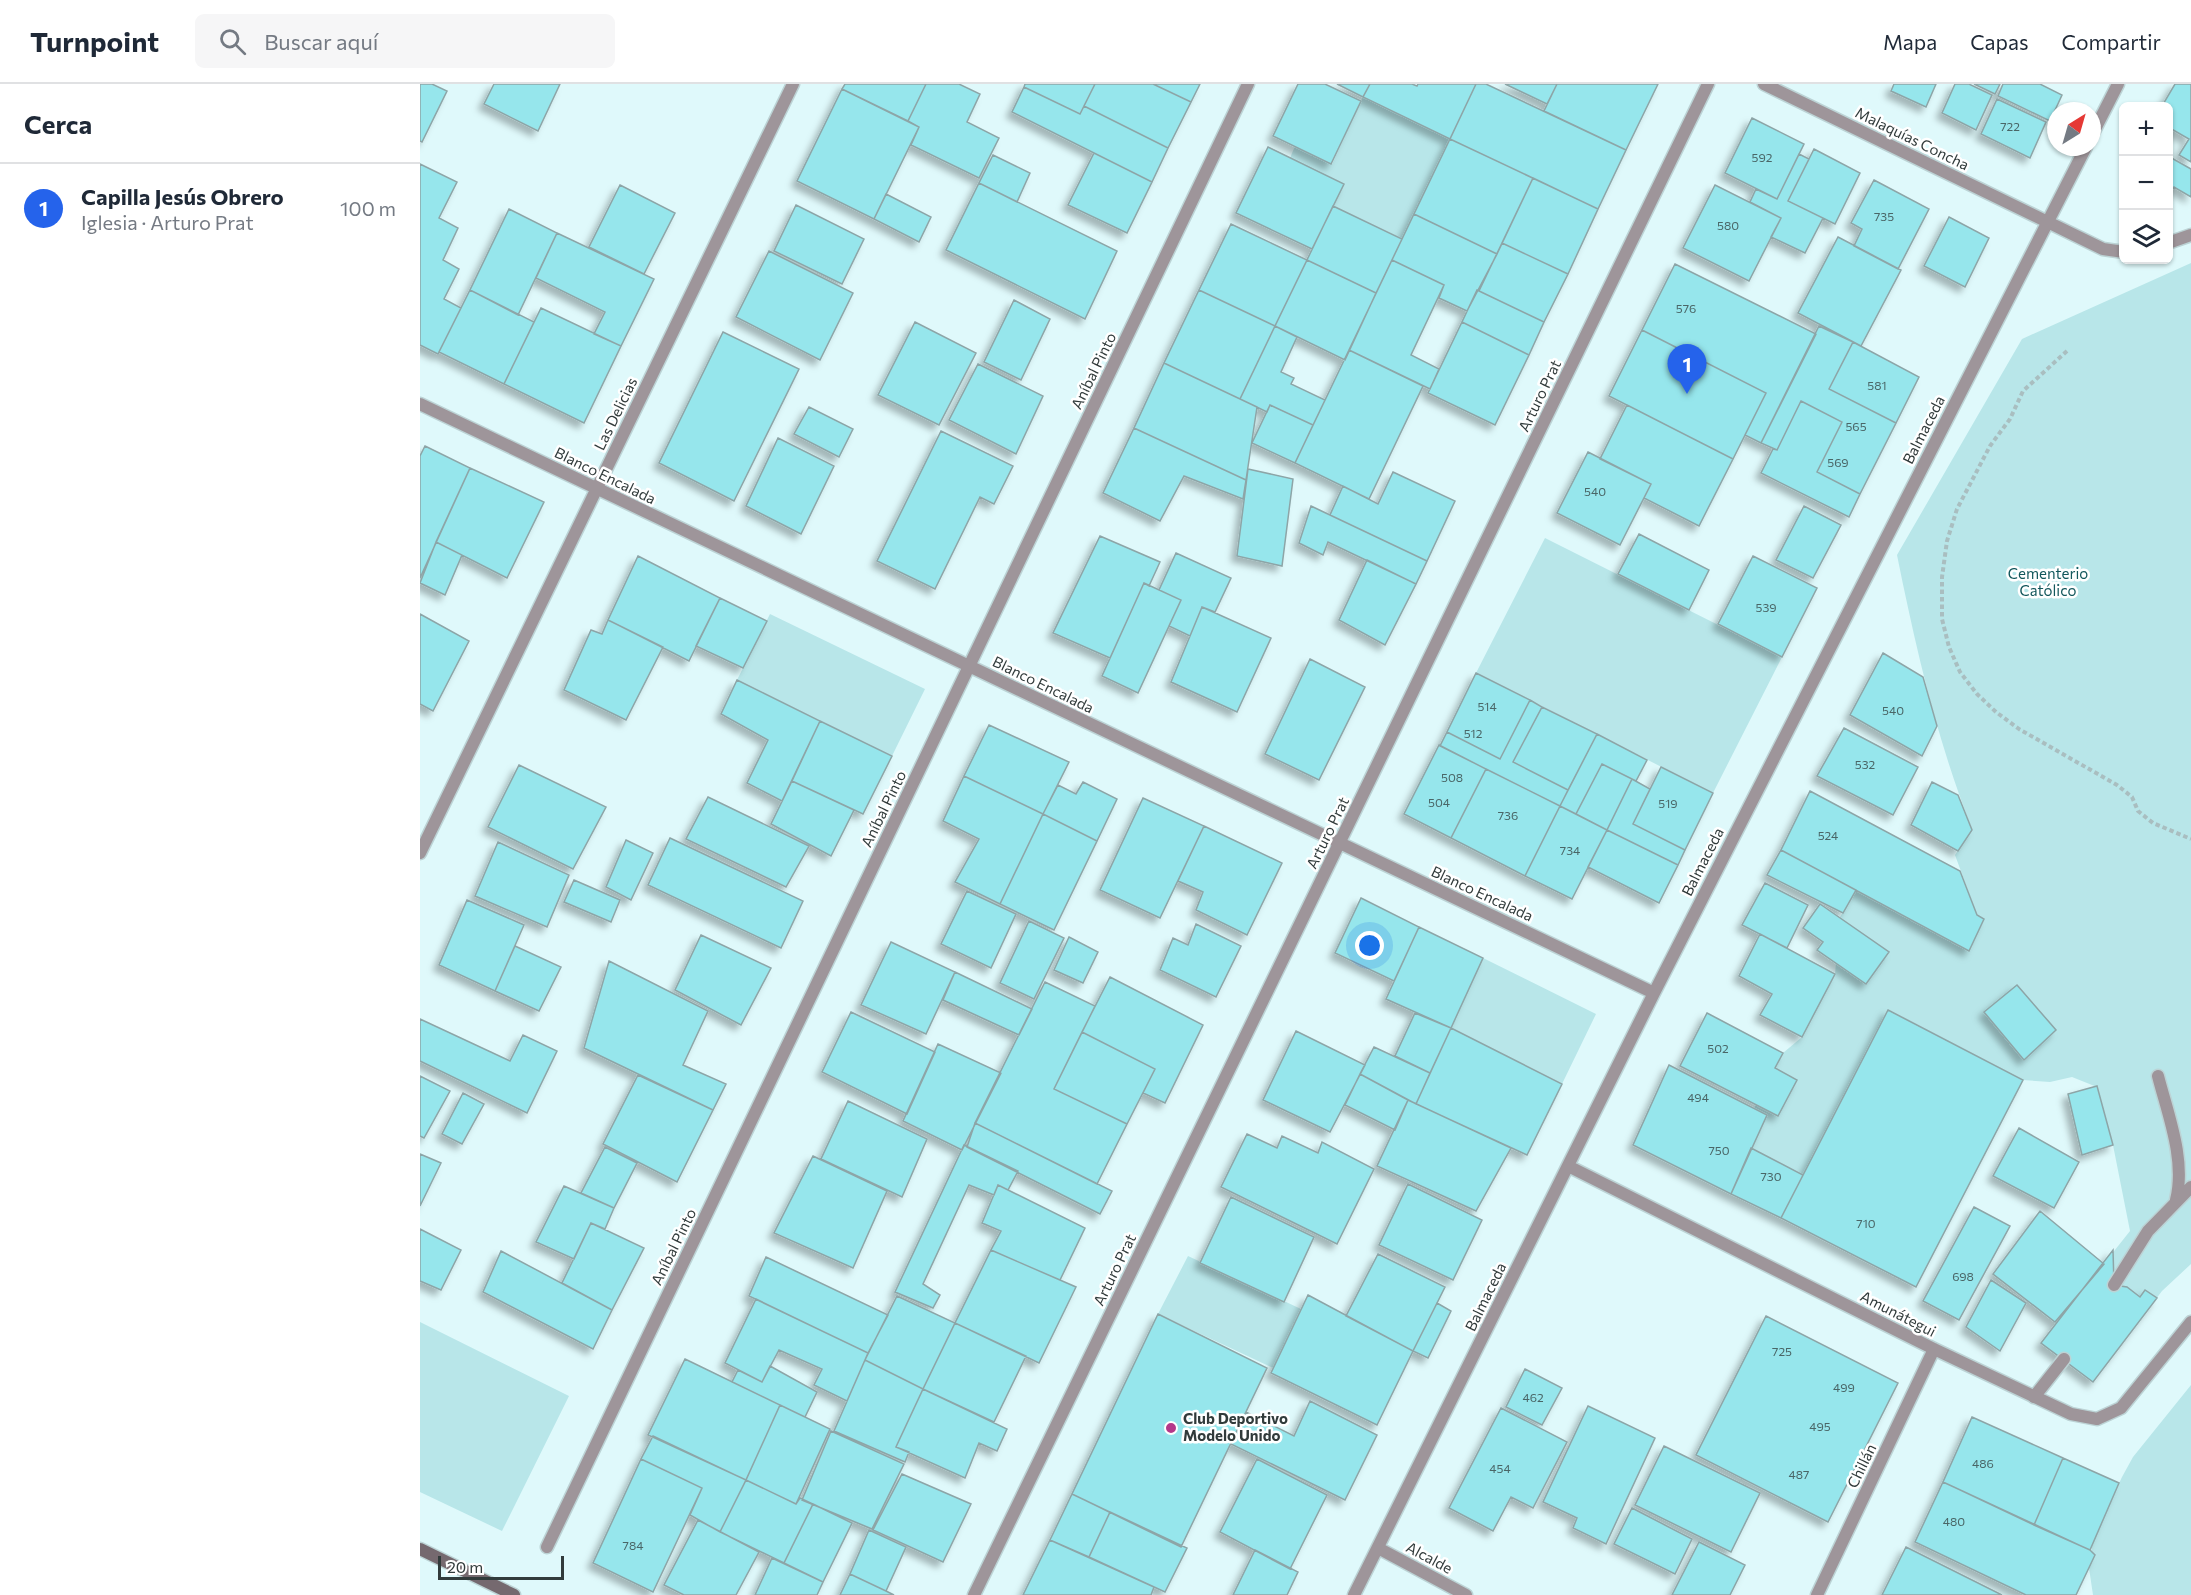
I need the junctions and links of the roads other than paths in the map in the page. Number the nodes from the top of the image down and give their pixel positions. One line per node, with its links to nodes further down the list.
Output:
1 (793, 84): 13 (street, Las Delicias)
2 (1248, 84): 14 (street, Aníbal Pinto)
3 (1708, 84): 15 (street, Arturo Prat)
4 (1764, 84): 8 (street, Malaquías Concha)
5 (2118, 84): 6 (street)
6 (2101, 117)
7 (2081, 156): 8 (street, Balmaceda)
8 (2047, 222): 11 (street, Malaquías Concha); 17 (street, Balmaceda)
9 (2191, 234): 10 (street)
10 (2173, 241)
11 (2119, 251)
12 (420, 404): 13 (street, Blanco Encalada)
13 (597, 489): 14 (street, Blanco Encalada); 16 (street, Las Delicias)
14 (969, 666): 15 (street, Blanco Encalada); 27 (street, Aníbal Pinto)
15 (1339, 843): 17 (street, Blanco Encalada); 31 (street, Arturo Prat)
16 (420, 853)
17 (1654, 993): 19 (street, Balmaceda)
18 (2158, 1076): 21 (street)
19 (1568, 1166): 24 (street, Amunátegui); 28 (street, Balmaceda)
20 (2191, 1188): 21 (street)
21 (2176, 1200): 22 (street)
22 (2114, 1285)
23 (2191, 1323): 26 (street, Amunátegui)
24 (1934, 1349): 26 (street, Amunátegui); 34 (street, Chillán)
25 (2064, 1359): 26 (street)
26 (2034, 1397)
27 (547, 1547)
28 (1378, 1548): 32 (street, Balmaceda); 33 (street, Alcalde)
29 (420, 1549): 30 (main road)
30 (514, 1595)
31 (974, 1595)
32 (1354, 1595)
33 (1466, 1595)
34 (1817, 1595)

